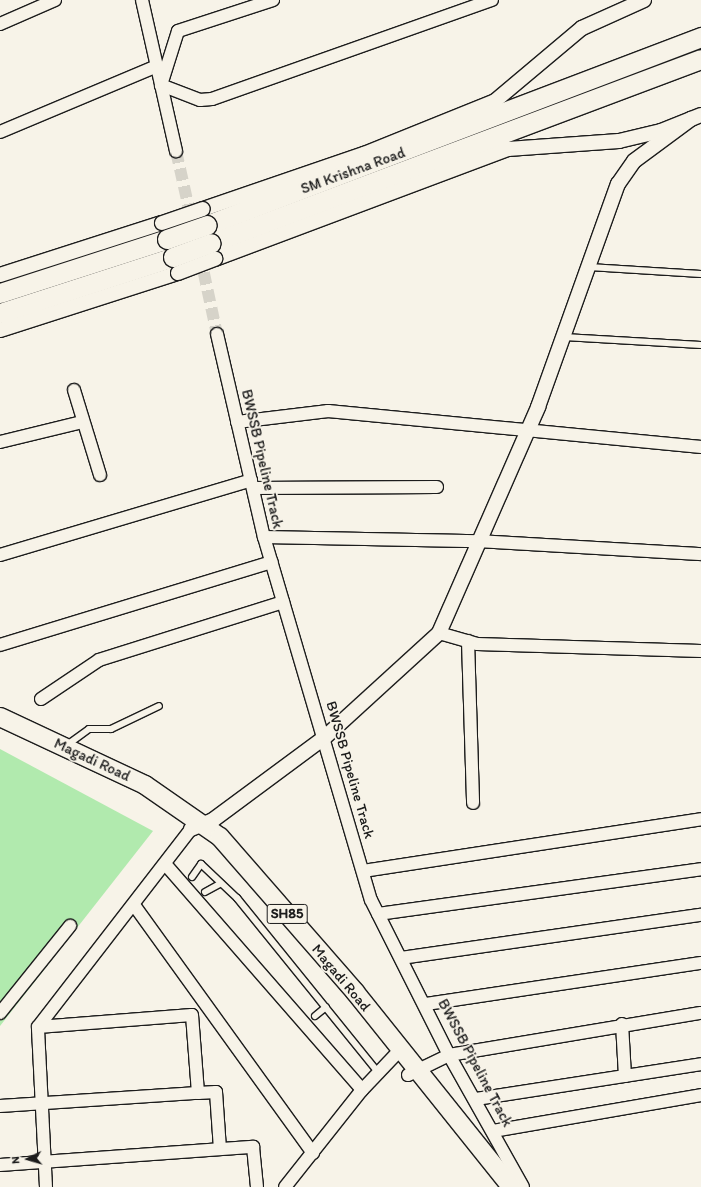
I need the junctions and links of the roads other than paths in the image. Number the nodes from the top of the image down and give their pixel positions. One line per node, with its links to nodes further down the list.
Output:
1 (55, 0): 6 (street)
2 (142, 0): 9 (street)
3 (273, 0): 10 (street)
4 (492, 0): 10 (street)
5 (644, 0): 14 (street, SM Krishna Road)
6 (0, 24)
7 (701, 37): 14 (highway, SM Krishna Road)
8 (701, 59): 16 (highway, SM Krishna Road)
9 (157, 66): 10 (street); 12 (street)
10 (161, 85): 13 (street)
11 (696, 117): 16 (street, SM Krishna Road); 18 (street)
12 (0, 132)
13 (176, 151)
14 (202, 221): 15 (highway, SM Krishna Road, bridge); 16 (street)
15 (165, 231): 20 (street, SM Krishna Road); 21 (highway, SM Krishna Road)
16 (208, 250): 17 (highway, SM Krishna Road, bridge)
17 (176, 265): 22 (highway, SM Krishna Road); 23 (street, SM Krishna Road)
18 (588, 267): 19 (lane); 25 (street)
19 (701, 274)
20 (0, 275)
21 (0, 293)
22 (0, 313)
23 (0, 330)
24 (217, 334): 29 (street, BWSSB Pipeline Track)
25 (564, 337): 26 (lane); 30 (street)
26 (701, 345)
27 (74, 390): 28 (street)
28 (82, 422): 31 (street); 33 (street)
29 (237, 422): 30 (street); 34 (street, BWSSB Pipeline Track)
30 (525, 432): 32 (street); 37 (street)
31 (0, 442)
32 (701, 447)
33 (100, 476)
34 (252, 484): 35 (street); 36 (street, BWSSB Pipeline Track); 39 (street)
35 (437, 487)
36 (264, 537): 37 (street); 40 (street, BWSSB Pipeline Track)
37 (479, 541): 38 (street); 42 (street)
38 (701, 554)
39 (0, 555)
40 (272, 562): 41 (street, BWSSB Pipeline Track); 44 (street)
41 (283, 602): 46 (street); 50 (street, BWSSB Pipeline Track)
42 (439, 633): 43 (street); 50 (street)
43 (468, 641): 45 (street); 52 (street)
44 (0, 645)
45 (701, 651)
46 (40, 699)
47 (159, 706): 51 (lane)
48 (0, 717): 51 (main road, Magadi Road / SH85)
49 (0, 727): 54 (main road, Magadi Road / SH85)
50 (324, 738): 54 (street); 57 (street, BWSSB Pipeline Track)
51 (64, 747): 54 (main road, Magadi Road / SH85)
52 (473, 803)
53 (701, 819): 57 (street)
54 (196, 827): 55 (street); 74 (main road, Magadi Road / SH85)
55 (166, 866): 61 (street); 80 (street)
56 (701, 869): 62 (street)
57 (363, 871): 62 (street, BWSSB Pipeline Track)
58 (192, 877): 59 (lane)
59 (221, 883): 60 (lane); 68 (lane)
60 (205, 892)
61 (134, 905): 73 (street); 88 (street)
62 (378, 914): 65 (street, BWSSB Pipeline Track)
63 (701, 915): 65 (street)
64 (70, 926): 69 (street)
65 (401, 958): 67 (street, BWSSB Pipeline Track)
66 (701, 963): 67 (street)
67 (426, 1004): 75 (street, BWSSB Pipeline Track)
68 (326, 1007): 71 (lane); 77 (lane)
69 (0, 1013)
70 (701, 1013): 72 (street)
71 (315, 1016)
72 (622, 1024): 75 (street); 79 (street)
73 (38, 1027): 81 (street); 84 (street)
74 (396, 1053): 77 (street); 78 (main road, Magadi Road / SH85)
75 (449, 1055): 78 (street); 83 (street, BWSSB Pipeline Track)
76 (701, 1064): 79 (street)
77 (378, 1072): 80 (street)
78 (412, 1072): 94 (main road, Magadi Road / SH85); 95 (main road, Magadi Road / SH85)
79 (625, 1076): 83 (street)
80 (362, 1090): 88 (street)
81 (198, 1093): 84 (street); 87 (street)
82 (701, 1095): 86 (street)
83 (476, 1099): 86 (street, BWSSB Pipeline Track)
84 (42, 1103): 85 (street); 89 (street)
85 (0, 1106)
86 (493, 1131): 96 (street, BWSSB Pipeline Track)
87 (220, 1150): 89 (street); 92 (street)
88 (313, 1153): 93 (street)
89 (45, 1162): 90 (street); 91 (street)
90 (0, 1165)
91 (46, 1187)
92 (257, 1187)
93 (285, 1187)
94 (499, 1187)
95 (511, 1187)
96 (523, 1187)

